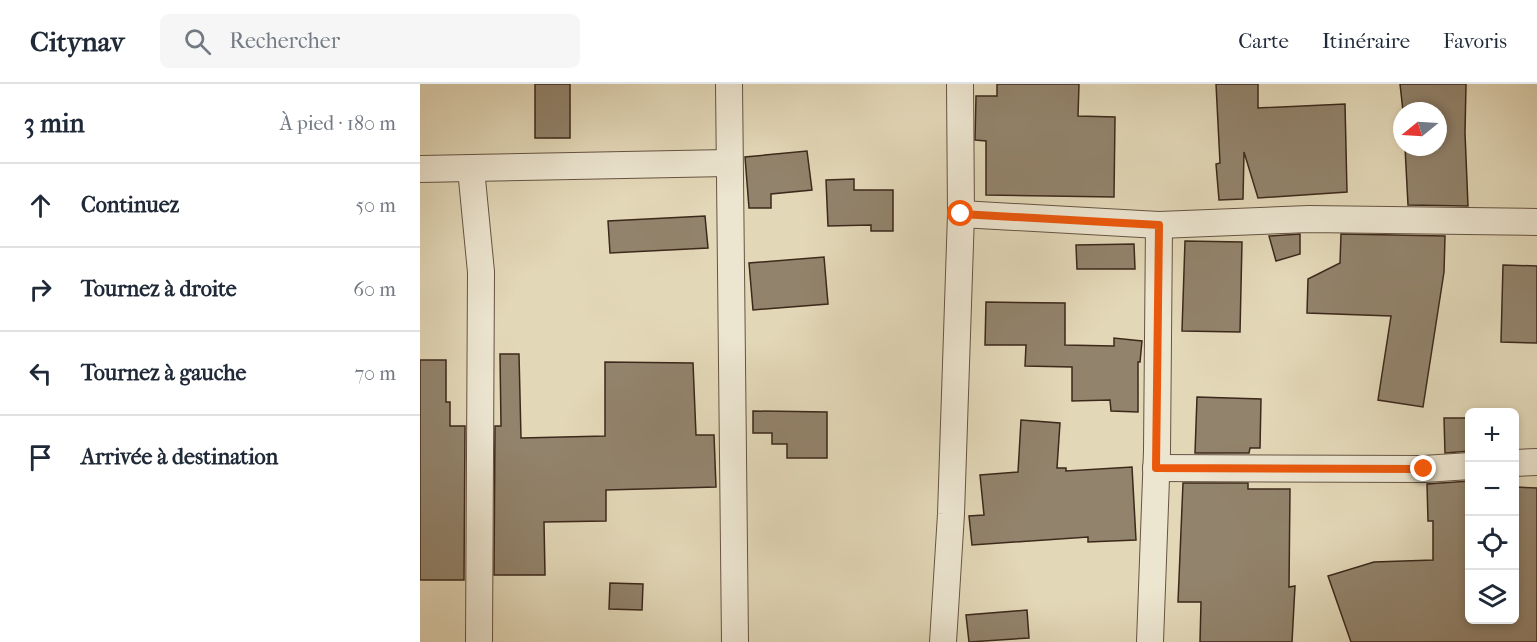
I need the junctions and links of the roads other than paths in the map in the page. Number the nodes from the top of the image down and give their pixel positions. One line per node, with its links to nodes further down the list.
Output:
1 (729, 84): 3 (street)
2 (960, 84): 6 (street)
3 (728, 163): 5 (street); 14 (street)
4 (420, 169): 5 (street)
5 (471, 169): 13 (street)
6 (961, 214): 8 (street); 15 (street)
7 (1537, 222): 8 (street)
8 (1159, 225): 12 (street)
9 (1537, 462): 10 (street)
10 (1519, 463)
11 (1465, 466): 12 (street)
12 (1156, 468): 16 (street)
13 (479, 642)
14 (735, 642)
15 (943, 642)
16 (1150, 642)

